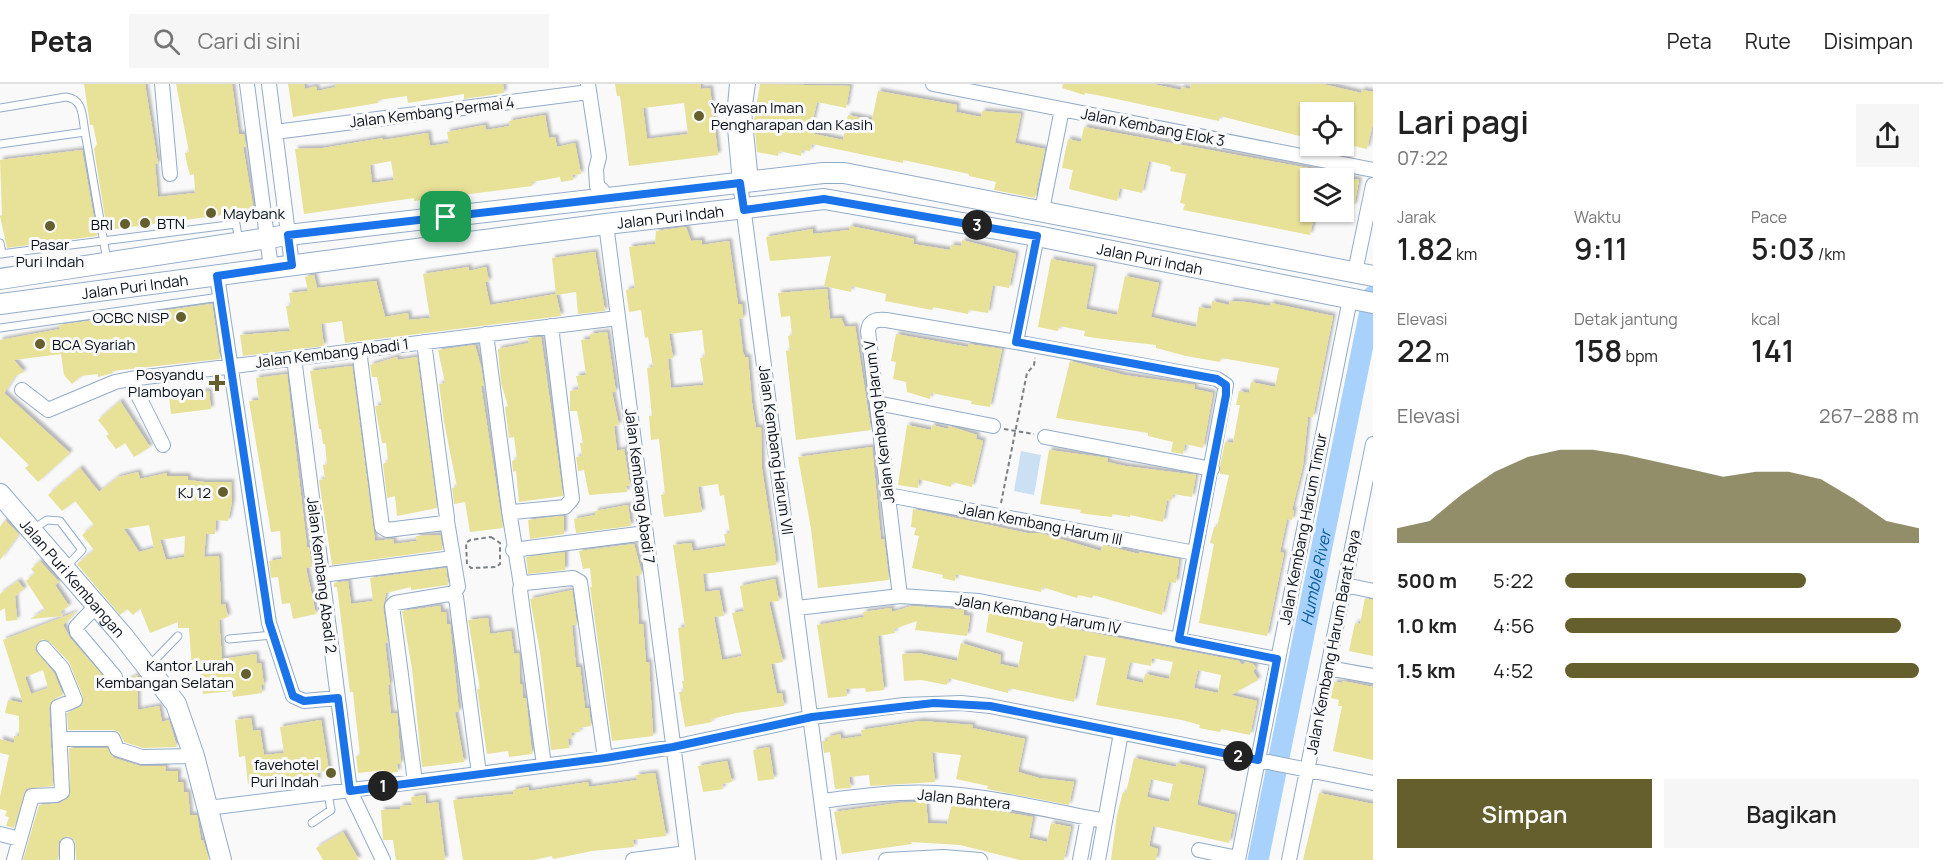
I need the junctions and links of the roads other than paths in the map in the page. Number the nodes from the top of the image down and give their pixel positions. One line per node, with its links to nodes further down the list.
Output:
1 (162, 84): 13 (street)
2 (247, 84): 22 (street)
3 (269, 84): 10 (street)
4 (933, 84): 8 (street, Jalan Kembang Elok 3)
5 (588, 88): 10 (street, Jalan Kembang Permai 4); 16 (street)
6 (741, 91): 14 (street, Jalan Kembang Harum VII)
7 (0, 108): 9 (lane)
8 (1062, 109): 12 (street, Jalan Kembang Elok 3); 18 (street)
9 (85, 132): 11 (lane); 23 (lane)
10 (275, 132): 20 (street)
11 (0, 144)
12 (1373, 170)
13 (170, 174)
14 (746, 182): 16 (main road, Jalan Puri Indah); 17 (street, Jalan Kembang Harum VII); 18 (main road, Jalan Puri Indah)
15 (1373, 185): 31 (street)
16 (603, 195): 20 (main road, Jalan Puri Indah)
17 (744, 210): 19 (main road, Jalan Puri Indah); 21 (main road, Jalan Puri Indah); 73 (street, Jalan Kembang Harum VII)
18 (1042, 210): 31 (main road, Jalan Puri Indah)
19 (606, 224): 28 (main road, Jalan Puri Indah); 38 (street, Jalan Kembang Abadi 7)
20 (288, 235): 22 (main road, Jalan Puri Indah); 28 (street)
21 (1037, 236): 36 (main road, Jalan Puri Indah); 43 (street)
22 (267, 238): 25 (main road, Jalan Puri Indah); 29 (street)
23 (105, 241): 25 (lane); 26 (lane); 27 (lane)
24 (0, 243): 26 (lane)
25 (239, 243): 27 (main road, Jalan Puri Indah)
26 (1, 254)
27 (108, 263): 30 (main road, Jalan Puri Indah)
28 (292, 265): 29 (main road, Jalan Puri Indah)
29 (271, 268): 32 (main road, Jalan Puri Indah)
30 (37, 274): 33 (main road, Jalan Puri Indah); 35 (main road)
31 (1363, 274)
32 (217, 276): 34 (street); 35 (main road, Jalan Puri Indah)
33 (0, 279)
34 (221, 297): 40 (lane); 46 (street)
35 (40, 298): 37 (main road, Jalan Puri Indah)
36 (1359, 301): 79 (street, Jalan Kembang Harum Timur)
37 (0, 304)
38 (618, 318): 39 (street, Jalan Kembang Abadi 1); 61 (street, Jalan Kembang Abadi 7)
39 (551, 326): 41 (street, Jalan Kembang Abadi 1); 58 (street)
40 (0, 328)
41 (486, 334): 42 (street, Jalan Kembang Abadi 1); 58 (street)
42 (424, 342): 44 (street, Jalan Kembang Abadi 1); 59 (street)
43 (1016, 342): 49 (street, Jalan Kembang Harum V); 54 (street)
44 (359, 350): 45 (street, Jalan Kembang Abadi 1); 59 (street)
45 (294, 358): 46 (street, Jalan Kembang Abadi 1); 66 (street, Jalan Kembang Abadi 2)
46 (231, 366): 47 (street, Jalan Kembang Abadi 1); 74 (street)
47 (130, 379): 48 (street, Jalan Kembang Abadi 1); 53 (street)
48 (22, 390)
49 (877, 403): 50 (street); 56 (street, Jalan Kembang Harum V)
50 (993, 426)
51 (1045, 437): 54 (street)
52 (1373, 444): 57 (street, Jalan Kembang Harum Barat Raya)
53 (163, 445)
54 (1212, 469): 63 (street)
55 (0, 494): 60 (main road, Jalan Puri Kembangan)
56 (888, 495): 63 (street, Jalan Kembang Harum III); 71 (street, Jalan Kembang Harum V)
57 (1368, 496): 68 (street, Jalan Kembang Harum Barat Raya)
58 (509, 512): 62 (street)
59 (447, 521): 64 (street)
60 (31, 530): 65 (main road, Jalan Puri Kembangan); 65 (lane)
61 (646, 533): 62 (street); 88 (street, Jalan Kembang Abadi 7)
62 (507, 550): 67 (street)
63 (1195, 553): 77 (street)
64 (453, 558): 66 (street); 70 (street)
65 (64, 568): 72 (main road, Jalan Puri Kembangan)
66 (322, 575): 84 (street, Jalan Kembang Abadi 2)
67 (520, 585): 90 (street); 92 (street)
68 (1345, 585): 69 (street); 81 (street, Jalan Kembang Harum Barat Raya)
69 (1373, 591)
70 (453, 594): 94 (street); 95 (street)
71 (900, 596): 73 (street, Jalan Kembang Harum IV); 77 (street, Jalan Kembang Harum IV)
72 (97, 605): 80 (main road, Jalan Puri Kembangan); 83 (street)
73 (797, 608): 85 (street, Jalan Kembang Harum VII)
74 (272, 635): 76 (lane); 84 (street)
75 (178, 636): 80 (lane)
76 (229, 639)
77 (1179, 639): 79 (street, Jalan Kembang Harum IV)
78 (44, 648): 87 (street)
79 (1277, 659): 91 (street, Jalan Kembang Harum Timur)
80 (149, 666): 89 (main road, Jalan Puri Kembangan)
81 (1328, 668): 82 (street); 93 (street, Jalan Kembang Harum Barat Raya)
82 (1373, 676)
83 (115, 677)
84 (338, 698): 97 (street, Jalan Kembang Abadi 2)
85 (812, 717): 86 (street); 88 (street); 99 (street, Jalan Kembang Harum VII)
86 (1121, 733): 91 (street); 102 (street)
87 (61, 738): 89 (street); 105 (street)
88 (673, 747): 90 (street); 108 (street, Jalan Kembang Abadi 7)
89 (194, 756): 100 (main road, Jalan Puri Kembangan)
90 (605, 758): 92 (street)
91 (1262, 761): 93 (street); 109 (street, Jalan Kembang Harum Timur)
92 (544, 765): 94 (street)
93 (1303, 769): 96 (street); 120 (street, Jalan Kembang Harum Barat Raya)
94 (479, 774): 95 (street)
95 (416, 782): 97 (street)
96 (1373, 783)
97 (350, 791): 98 (street); 113 (street, Jalan Kembang Abadi 2)
98 (328, 794): 100 (street); 103 (lane)
99 (822, 801): 101 (street, Jalan Bahtera); 115 (street, Jalan Kembang Harum VII)
100 (208, 808): 112 (main road, Jalan Puri Kembangan)
101 (1088, 818): 102 (street, Jalan Bahtera); 118 (street)
102 (1105, 821): 119 (street)
103 (312, 823)
104 (0, 834): 105 (street)
105 (20, 839): 110 (street)
106 (67, 845): 111 (street)
107 (1199, 850): 109 (street)
108 (687, 856): 114 (street)
109 (1238, 859)
110 (14, 860)
111 (67, 860)
112 (221, 860)
113 (382, 860)
114 (633, 860)
115 (829, 860)
116 (886, 860): 117 (street)
117 (980, 860)
118 (1080, 860)
119 (1098, 860)
120 (1289, 860)

